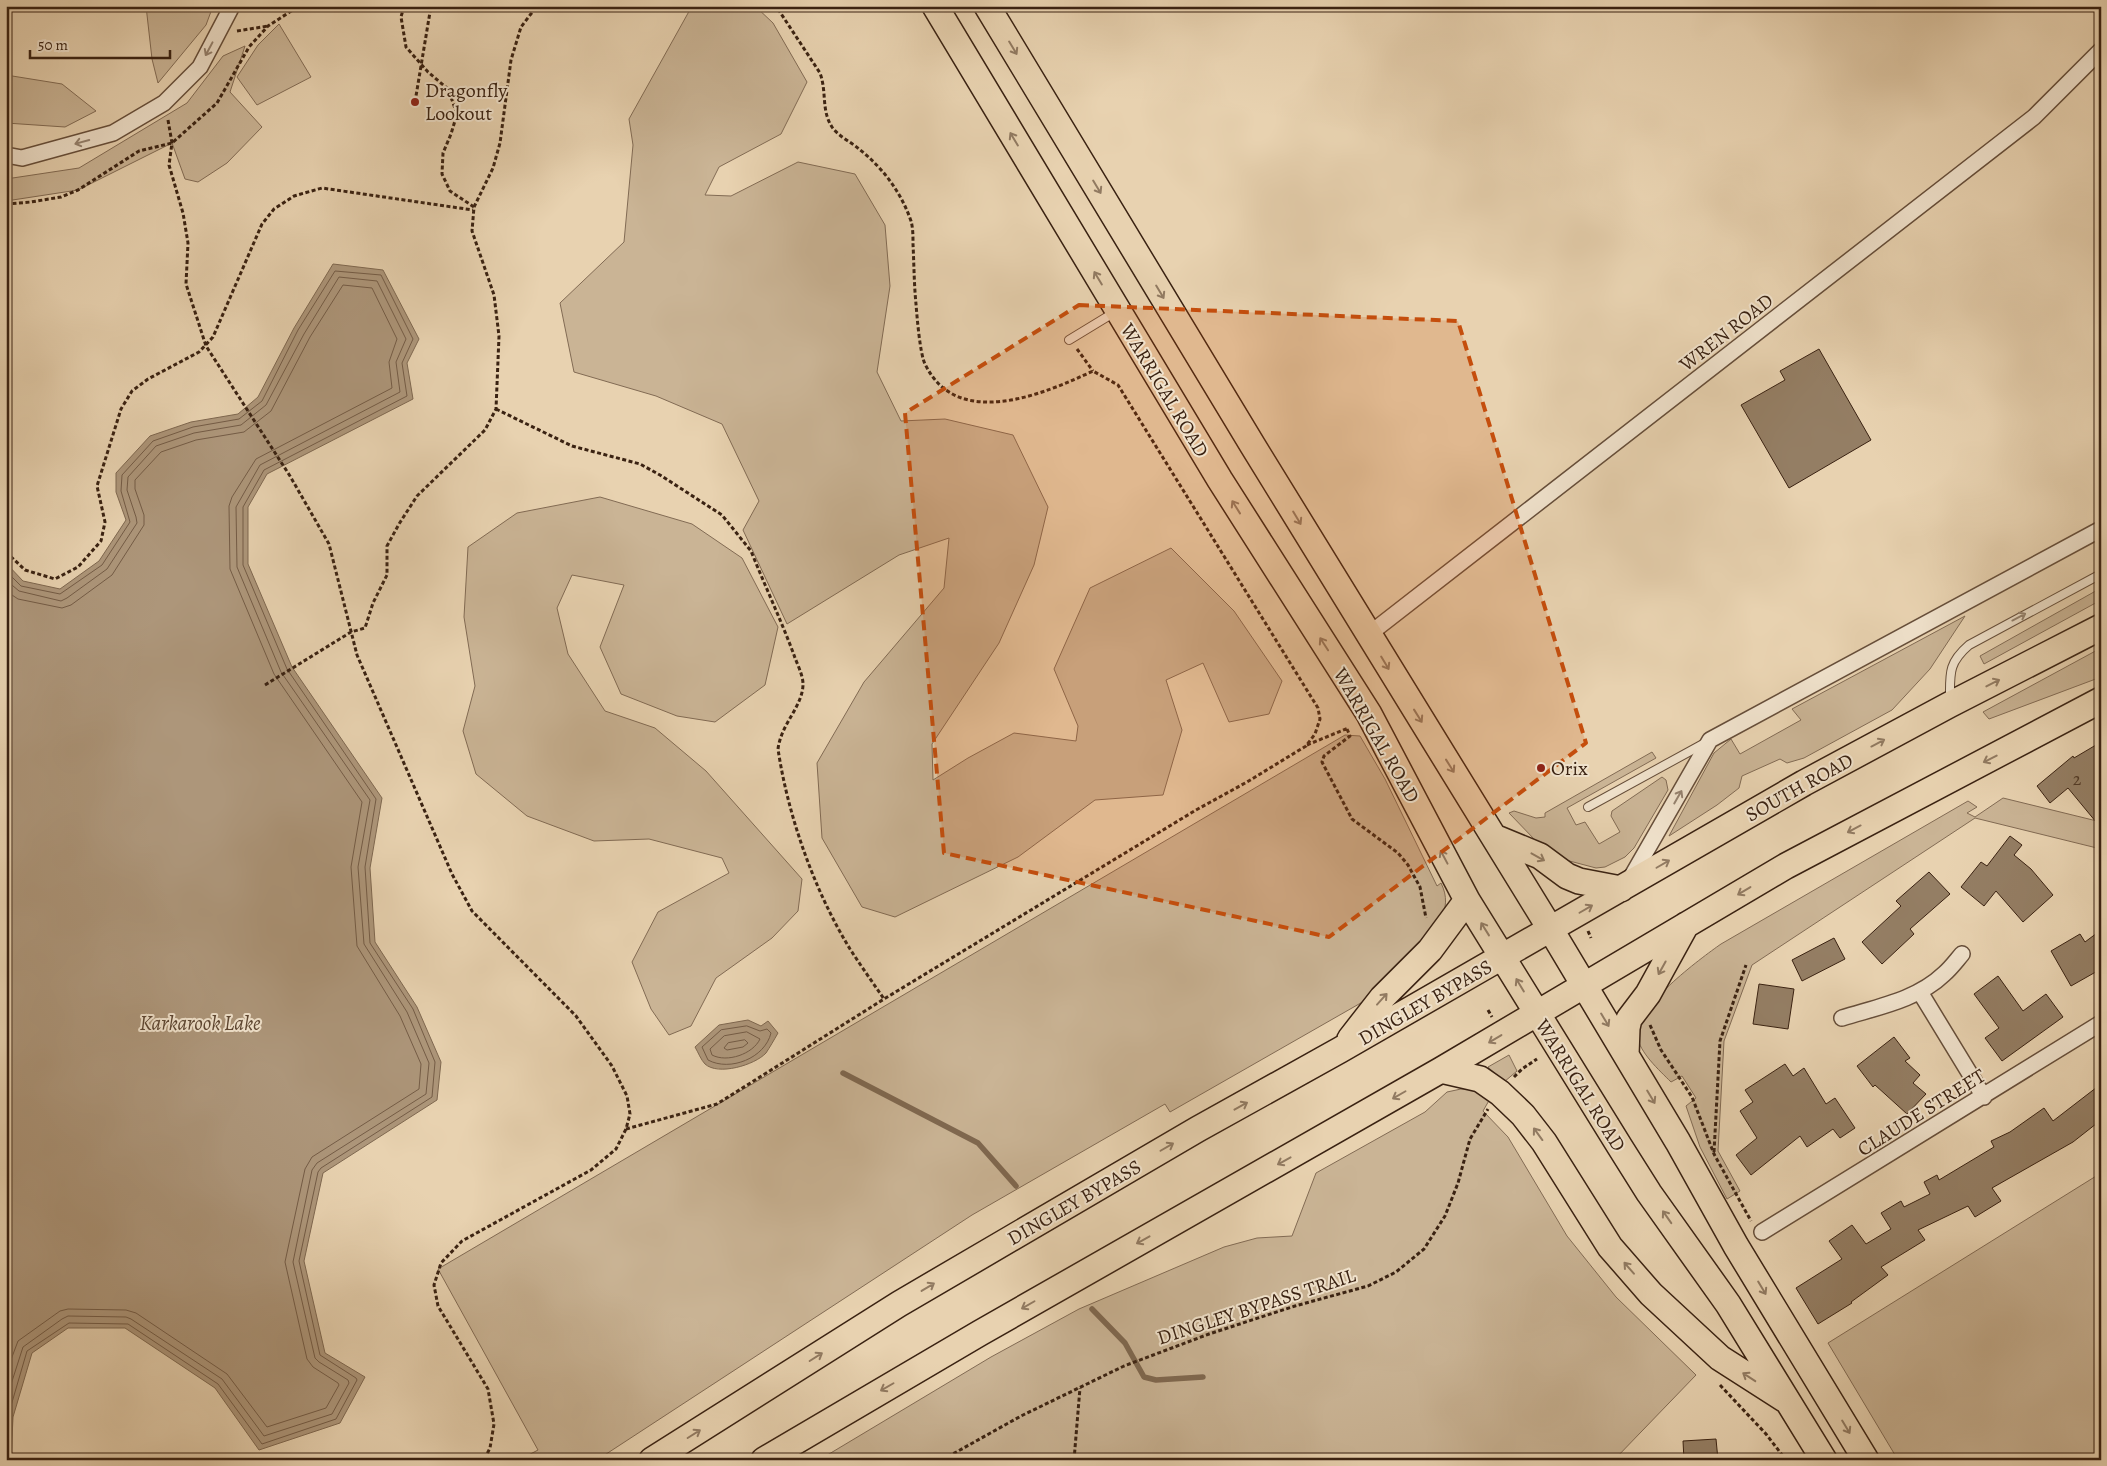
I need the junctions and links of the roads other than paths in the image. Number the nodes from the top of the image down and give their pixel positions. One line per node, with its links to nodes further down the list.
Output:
1 (232, 6): 5 (street, one-way to 5)
2 (935, 6): 6 (highway, WARRIGAL ROAD, one-way to 2)
3 (988, 6): 11 (highway, one-way to 11)
4 (2101, 50): 11 (street, WREN ROAD)
5 (6, 155)
6 (1118, 311): 7 (lane); 18 (highway, WARRIGAL ROAD, one-way to 6)
7 (1070, 340)
8 (2101, 529): 14 (street)
9 (2101, 574): 13 (lane, one-way to 9)
10 (2101, 628): 13 (highway, SOUTH ROAD, one-way to 10)
11 (1368, 635): 16 (highway, one-way to 16)
12 (2101, 700): 19 (highway, one-way to 19)
13 (1949, 705): 17 (highway, SOUTH ROAD, one-way to 13)
14 (1710, 740): 15 (lane); 17 (street, one-way to 14)
15 (1588, 807)
16 (1494, 837): 17 (highway, one-way to 17); 20 (highway)
17 (1624, 887): 20 (highway, SOUTH ROAD, one-way to 17)
18 (1467, 900): 22 (highway, WARRIGAL ROAD, one-way to 18); 28 (highway, one-way to 18)
19 (1686, 925): 23 (highway); 29 (highway, one-way to 29)
20 (1551, 930): 22 (highway, SOUTH ROAD); 23 (highway)
21 (1962, 954): 24 (street)
22 (1502, 957): 25 (highway, WARRIGAL ROAD, one-way to 22); 28 (highway, DINGLEY BYPASS)
23 (1584, 986): 25 (highway); 29 (highway, one-way to 29)
24 (1920, 992): 26 (street); 31 (street)
25 (1537, 1014): 30 (highway, one-way to 30); 33 (highway, WARRIGAL ROAD, one-way to 25)
26 (1842, 1018)
27 (2101, 1024): 31 (street, CLAUDE STREET)
28 (1340, 1050): 34 (highway, DINGLEY BYPASS, one-way to 28)
29 (1626, 1055): 37 (highway, one-way to 37)
30 (1441, 1070): 33 (highway, one-way to 30); 35 (highway, one-way to 35)
31 (1984, 1097): 32 (street, CLAUDE STREET)
32 (1758, 1229)
33 (1790, 1403): 36 (highway, WARRIGAL ROAD)
34 (652, 1460)
35 (764, 1460)
36 (1824, 1460)
37 (1866, 1460)

